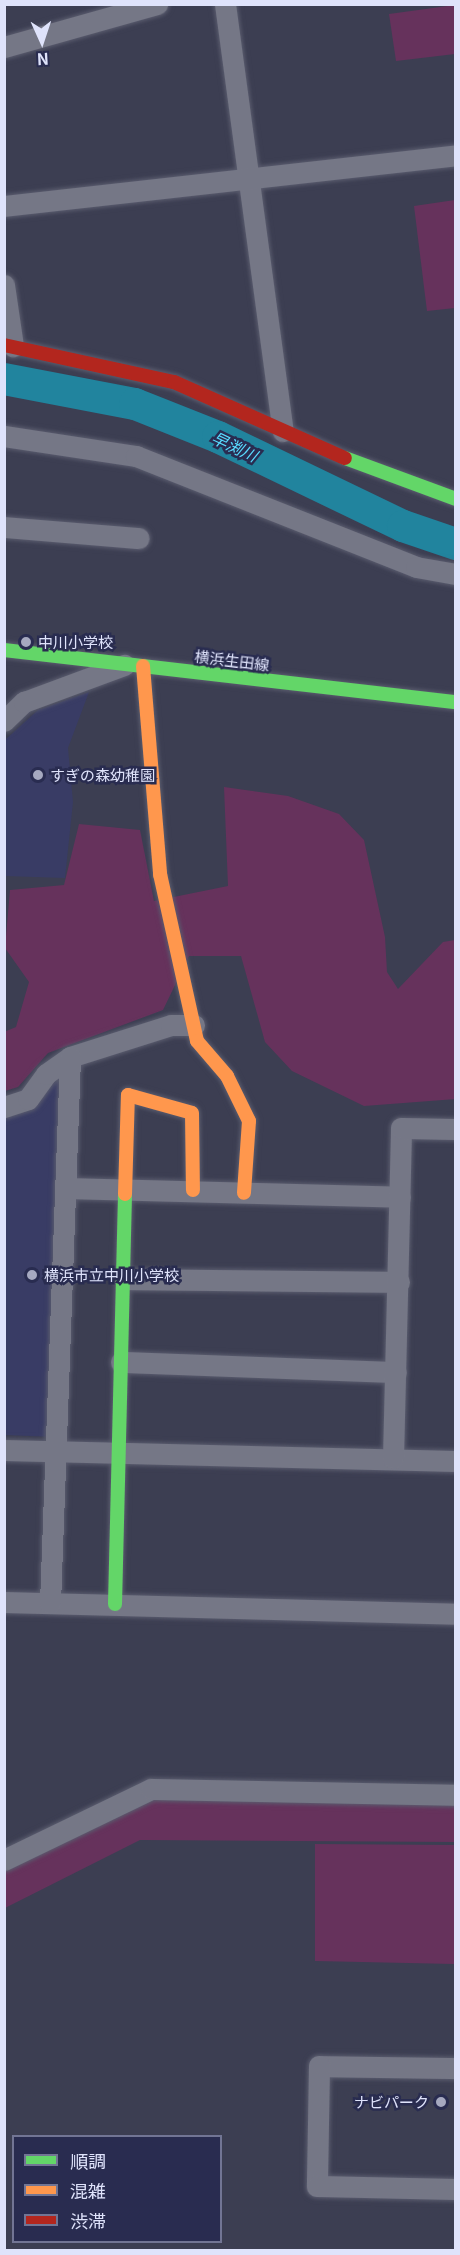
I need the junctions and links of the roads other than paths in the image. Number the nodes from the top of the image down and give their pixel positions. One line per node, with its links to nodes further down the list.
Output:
1 (157, 4): 3 (street)
2 (225, 4): 5 (street)
3 (4, 47)
4 (456, 155): 5 (street)
5 (250, 178): 6 (street); 9 (street)
6 (4, 206)
7 (4, 285): 8 (street)
8 (9, 345): 9 (street)
9 (283, 431): 11 (street)
10 (4, 436): 14 (street)
11 (456, 499)
12 (4, 527): 13 (street)
13 (139, 538)
14 (456, 574)
15 (4, 650): 16 (street, 横浜生田線)
16 (134, 665): 17 (street, 横浜生田線); 18 (street); 19 (street)
17 (456, 702)
18 (4, 721)
19 (194, 1025): 20 (street); 26 (street)
20 (70, 1057): 21 (street); 23 (street)
21 (4, 1107)
22 (456, 1129): 27 (street)
23 (66, 1188): 24 (street); 33 (street)
24 (128, 1188): 25 (street); 25 (street); 28 (street)
25 (193, 1190): 26 (street)
26 (244, 1193): 27 (street)
27 (400, 1197): 29 (street)
28 (125, 1279): 29 (street); 30 (street)
29 (399, 1282): 31 (street)
30 (121, 1362): 31 (street); 34 (street)
31 (396, 1372): 35 (street)
32 (4, 1450): 33 (street)
33 (55, 1452): 34 (street); 38 (street)
34 (119, 1452): 35 (street); 39 (street)
35 (393, 1458): 36 (street)
36 (456, 1461)
37 (4, 1602): 38 (street)
38 (50, 1603): 39 (street)
39 (115, 1604): 40 (street)
40 (456, 1614)
41 (456, 1795): 42 (street)
42 (4, 1860)
43 (456, 2068): 44 (street)
44 (456, 2189)

